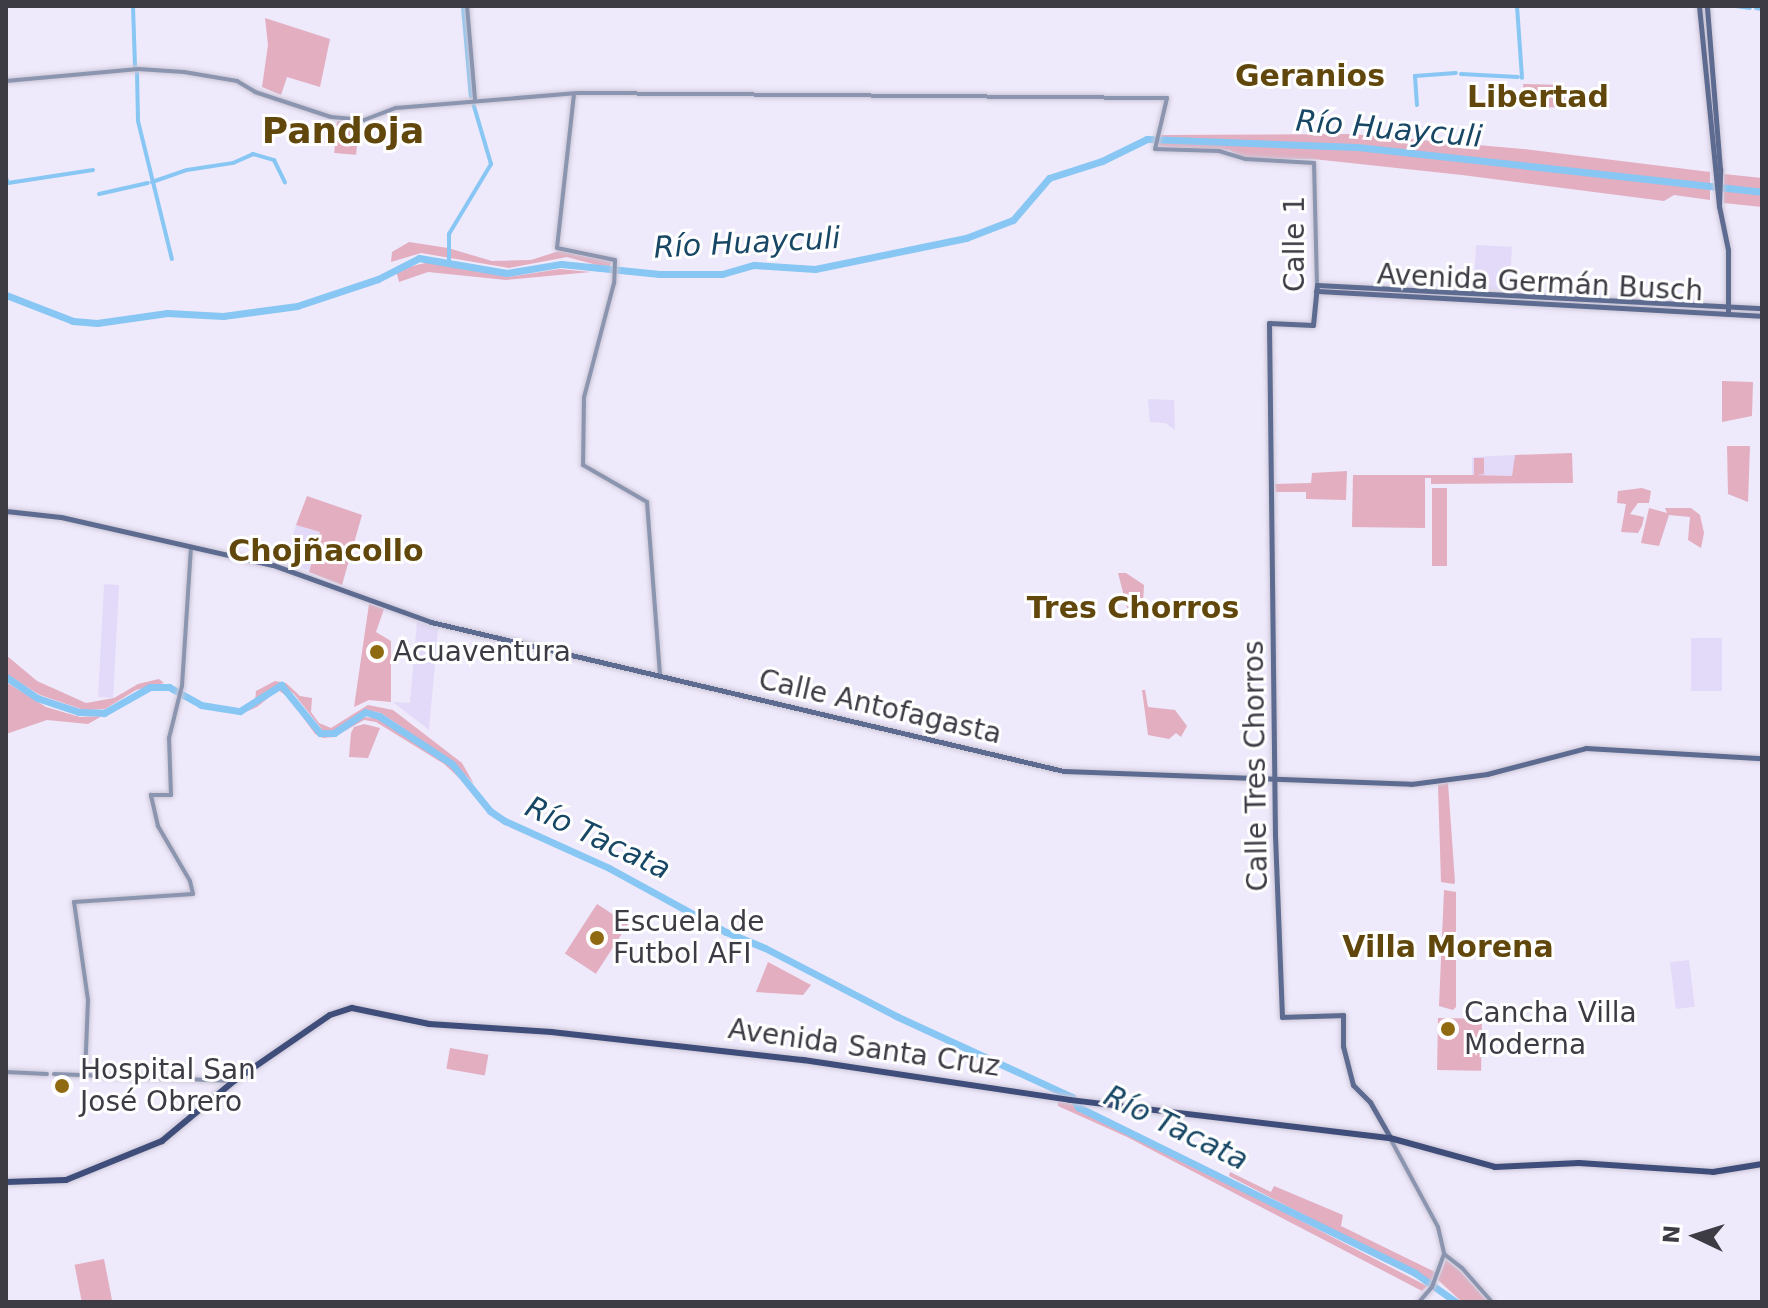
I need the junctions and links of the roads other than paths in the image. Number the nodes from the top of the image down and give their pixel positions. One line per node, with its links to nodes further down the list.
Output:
1 (467, 6): 6 (street)
2 (1699, 6): 7 (main road)
3 (1707, 6): 7 (main road)
4 (6, 81): 6 (street)
5 (574, 94): 6 (street); 8 (street, Calle 1); 16 (street)
6 (476, 100)
7 (1717, 186): 9 (main road)
8 (1317, 288): 9 (main road, Avenida Germán Busch); 11 (main road, Avenida Germán Busch); 13 (main road, Calle 1)
9 (1728, 306): 10 (main road, Avenida Germán Busch); 11 (main road)
10 (1762, 308)
11 (1728, 314): 12 (main road, Avenida Germán Busch)
12 (1762, 316)
13 (1269, 323): 18 (main road, Calle Tres Chorros)
14 (6, 511): 15 (main road, Calle Antofagasta)
15 (191, 547): 16 (main road, Calle Antofagasta); 22 (street)
16 (660, 676): 18 (main road, Calle Antofagasta)
17 (1762, 758): 18 (main road, Calle Antofagasta)
18 (1276, 778): 24 (main road, Calle Tres Chorros)
19 (6, 1072): 20 (street)
20 (47, 1074)
21 (54, 1074): 22 (street)
22 (85, 1075): 23 (street)
23 (234, 1081): 24 (main road, Avenida Santa Cruz); 26 (main road, Avenida Santa Cruz)
24 (1390, 1138): 25 (main road, Avenida Santa Cruz); 27 (street)
25 (1762, 1164)
26 (6, 1182)
27 (1444, 1254): 28 (street); 29 (street)
28 (1492, 1300)
29 (1419, 1302)

